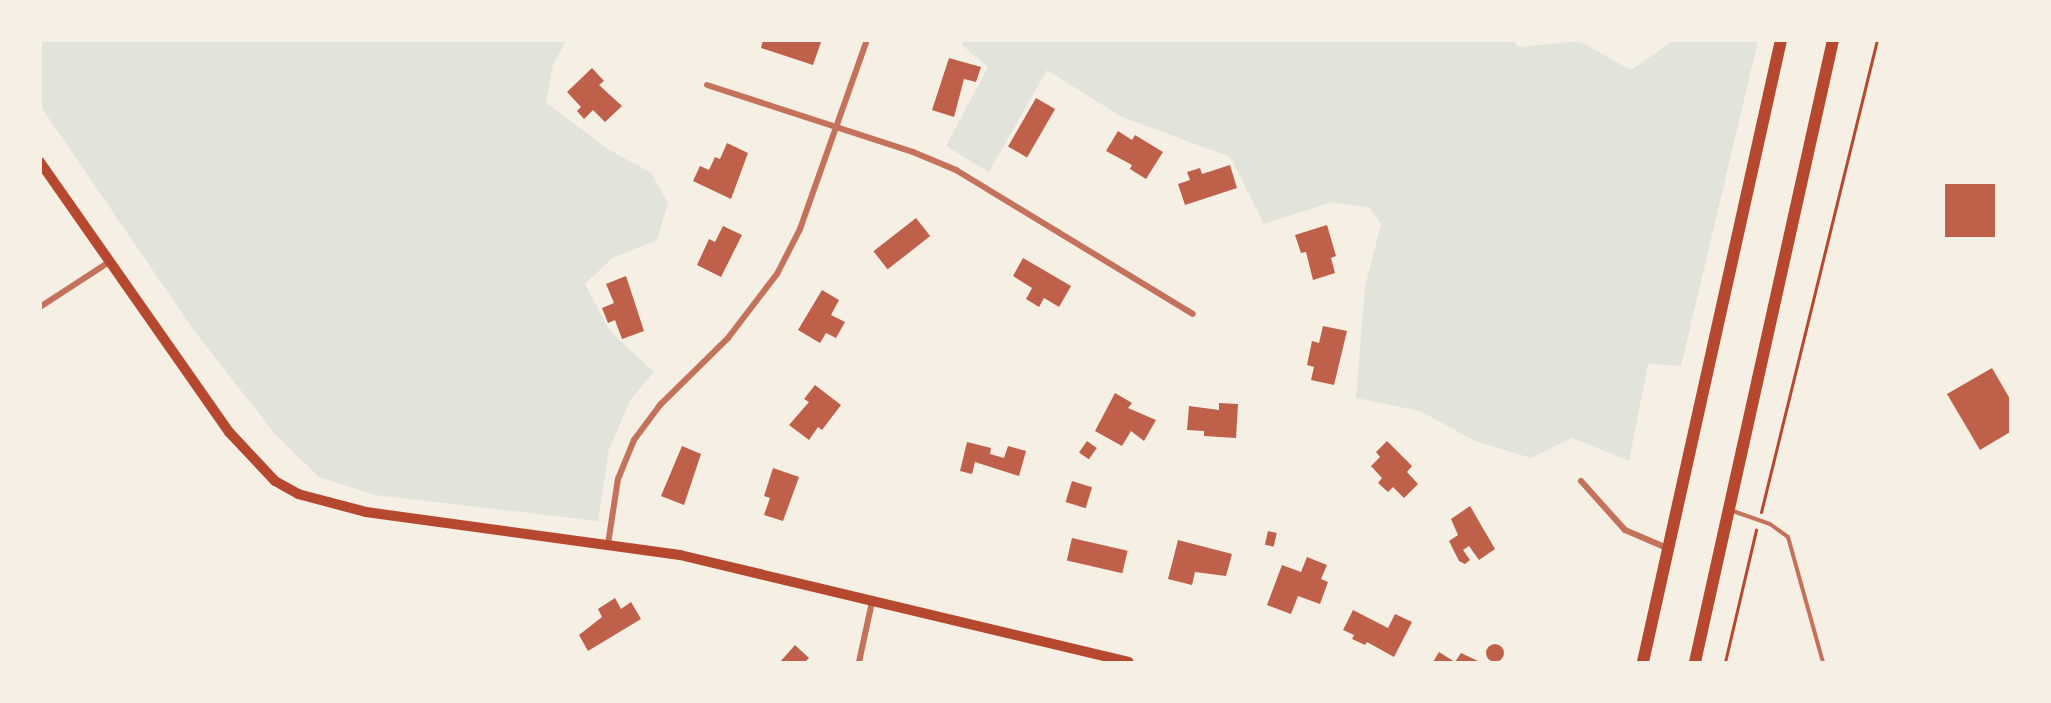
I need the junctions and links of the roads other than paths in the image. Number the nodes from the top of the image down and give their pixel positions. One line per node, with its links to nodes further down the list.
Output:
1 (867, 40): 5 (street)
2 (1780, 40): 13 (highway)
3 (1833, 40): 11 (highway)
4 (707, 86): 5 (street)
5 (837, 128): 9 (street); 12 (street)
6 (40, 162): 7 (main road)
7 (108, 262): 8 (street); 12 (main road)
8 (40, 307)
9 (1193, 314)
10 (1581, 482): 13 (street)
11 (1728, 509): 18 (highway); 19 (lane)
12 (608, 544): 14 (main road)
13 (1667, 548): 17 (highway)
14 (872, 602): 15 (street); 16 (main road)
15 (859, 663)
16 (1128, 663)
17 (1643, 663)
18 (1695, 663)
19 (1823, 663)

